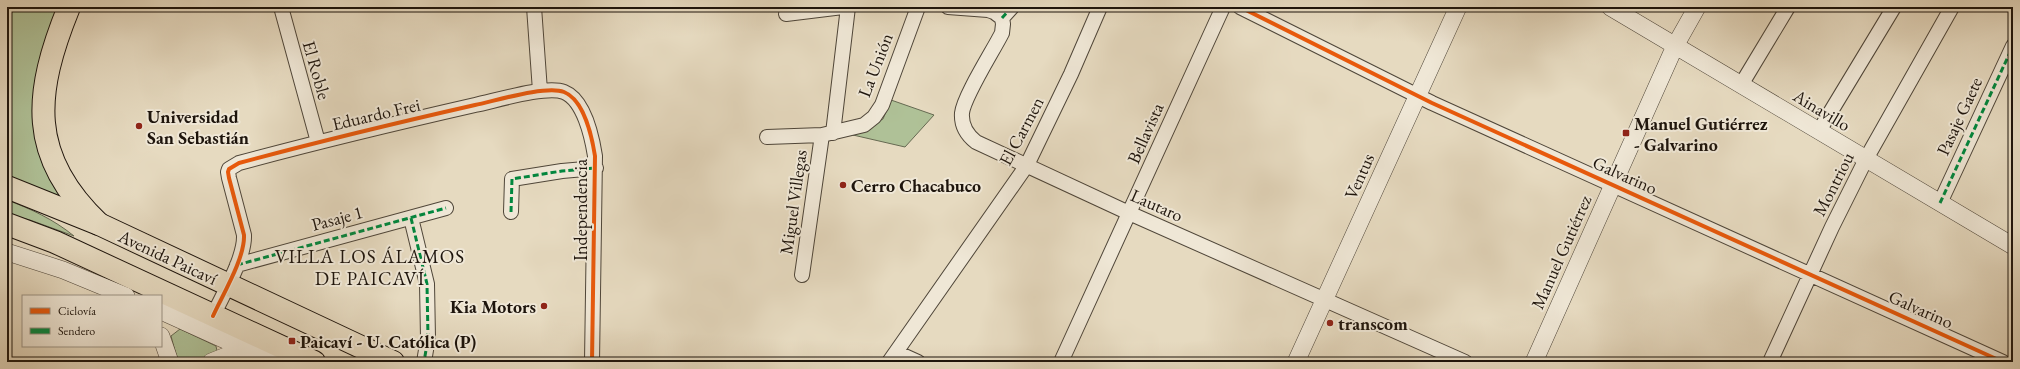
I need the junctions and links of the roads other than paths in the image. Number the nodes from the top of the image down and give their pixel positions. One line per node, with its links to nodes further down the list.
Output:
1 (69, 7): 40 (main road)
2 (280, 7): 28 (street, El Roble)
3 (534, 7): 23 (street)
4 (843, 7): 18 (street)
5 (848, 7): 26 (street, Miguel Villegas)
6 (918, 7): 26 (street, La Unión)
7 (948, 7): 19 (street)
8 (1012, 7): 19 (street)
9 (1100, 7): 30 (street, El Carmen)
10 (1223, 7): 37 (street, Bellavista)
11 (1240, 7): 24 (street, Galvarino)
12 (1458, 7): 24 (street, Ventus)
13 (1610, 7): 20 (street, Ainavillo)
14 (1697, 7): 20 (street, Manuel Gutiérrez)
15 (1788, 7): 22 (street)
16 (1894, 7): 25 (street, Montriou)
17 (1952, 7): 29 (street, Montriou)
18 (786, 14)
19 (1002, 18): 30 (street, Lautaro)
20 (1675, 46): 22 (street, Ainavillo); 32 (street, Manuel Gutiérrez)
21 (2013, 46): 34 (street, Pasaje Gaete)
22 (1741, 85): 25 (street, Ainavillo)
23 (540, 91): 28 (street, Eduardo Frei); 31 (street, Independencia)
24 (1418, 95): 32 (street, Galvarino); 48 (street, Ventus)
25 (1820, 132): 29 (street, Ainavillo)
26 (828, 134): 27 (street); 45 (street, Miguel Villegas)
27 (767, 137)
28 (318, 142): 43 (street, Eduardo Frei)
29 (1866, 159): 34 (street, Ainavillo); 44 (street, Montriou)
30 (1027, 165): 37 (street, Lautaro); 53 (street, El Carmen)
31 (596, 168): 36 (street, Independencia); 60 (street, Independencia)
32 (1613, 185): 44 (street, Galvarino); 65 (street, Manuel Gutiérrez)
33 (7, 187): 40 (main road, Avenida Paicaví)
34 (1940, 203): 41 (street, Ainavillo)
35 (446, 208): 38 (street, Pasaje 1)
36 (511, 212)
37 (1129, 213): 48 (street, Lautaro); 62 (street, Bellavista)
38 (411, 218): 43 (street, Pasaje 1); 59 (street)
39 (7, 224): 50 (main road, Avenida Paicaví)
40 (99, 224): 46 (main road, Avenida Paicaví)
41 (2013, 246)
42 (7, 252): 47 (street)
43 (237, 265): 46 (street)
44 (1810, 274): 66 (street, Montriou); 67 (street, Galvarino)
45 (802, 275)
46 (228, 284): 50 (street); 58 (main road, Avenida Paicaví)
47 (123, 295)
48 (1325, 300): 63 (street, Ventus); 64 (street, Lautaro)
49 (162, 311): 52 (street)
50 (213, 316): 57 (main road, Avenida Paicaví)
51 (162, 339): 54 (street)
52 (246, 350): 55 (street); 56 (street)
53 (892, 357): 61 (street)
54 (170, 362)
55 (211, 362)
56 (274, 362)
57 (314, 362)
58 (393, 362)
59 (424, 362)
60 (592, 362)
61 (918, 362)
62 (1061, 362)
63 (1296, 362)
64 (1465, 362)
65 (1534, 362)
66 (1770, 362)
67 (2003, 362)

